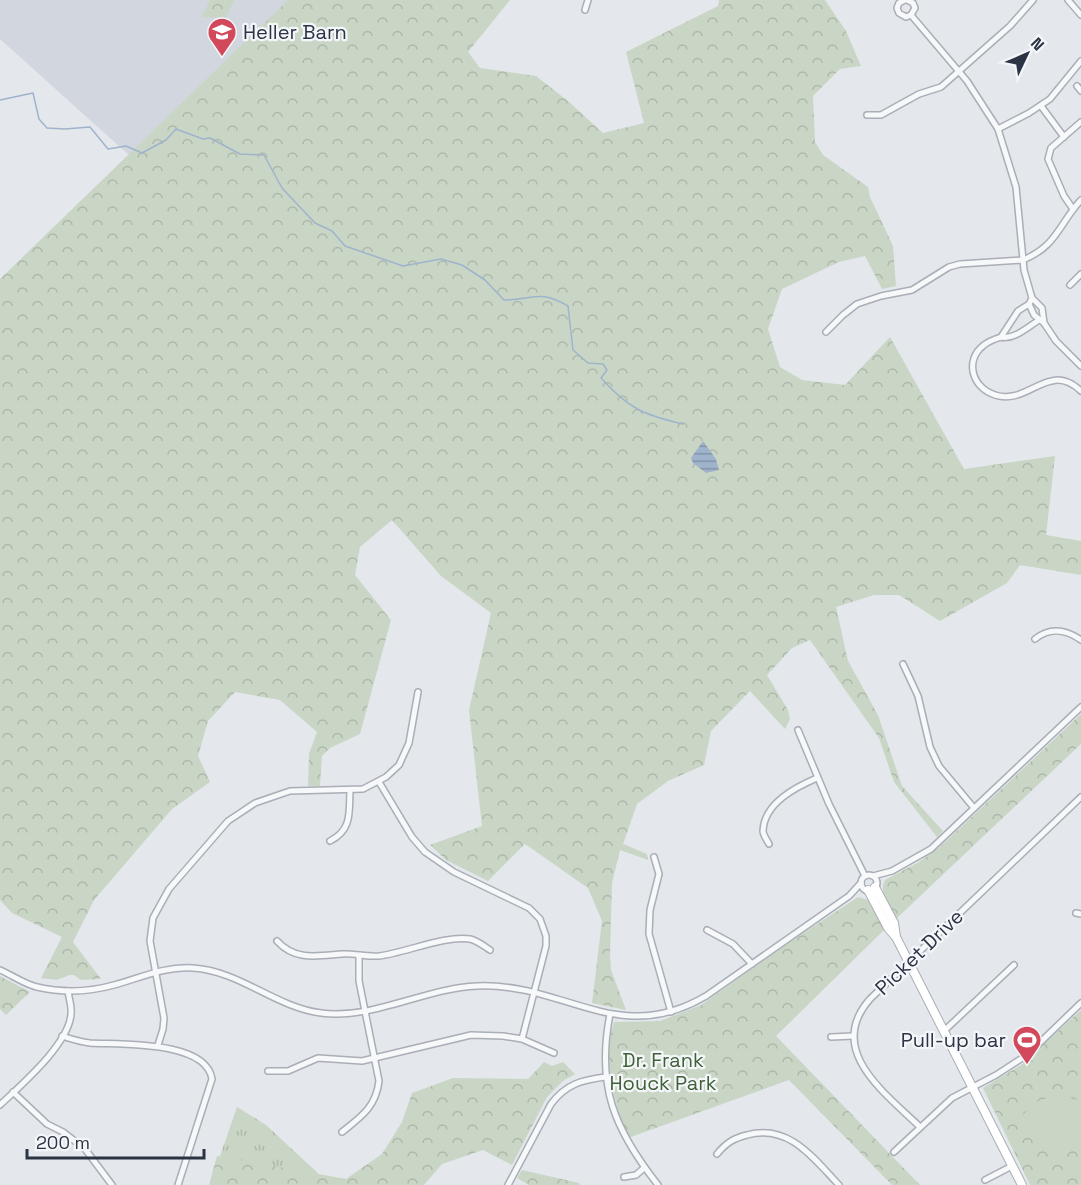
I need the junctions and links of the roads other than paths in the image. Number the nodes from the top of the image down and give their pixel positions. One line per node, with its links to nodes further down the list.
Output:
1 (588, 0): 5 (street)
2 (1033, 0): 9 (street)
3 (1068, 0): 7 (street)
4 (908, 1): 6 (street); 6 (street)
5 (585, 10)
6 (912, 15): 9 (street)
7 (1081, 15)
8 (1081, 61): 12 (street)
9 (959, 71): 13 (street); 15 (street)
10 (1077, 86): 11 (street)
11 (1081, 91)
12 (1041, 106): 15 (street); 16 (street)
13 (867, 115)
14 (1081, 122): 16 (street)
15 (998, 129): 19 (street)
16 (1064, 136): 18 (street)
17 (1081, 200): 18 (street)
18 (1073, 209): 19 (street)
19 (1023, 260): 22 (street); 24 (street)
20 (1081, 274): 21 (street)
21 (1070, 285)
22 (1030, 301): 23 (street); 23 (street); 25 (street)
23 (1041, 321): 25 (street); 26 (street)
24 (826, 332)
25 (1001, 338): 27 (street)
26 (1081, 366)
27 (1081, 391)
28 (1035, 639): 29 (street)
29 (1081, 640)
30 (903, 664): 38 (street)
31 (418, 692): 35 (street)
32 (1081, 707): 38 (street)
33 (798, 730): 34 (street)
34 (817, 778): 42 (street); 45 (street)
35 (379, 782): 36 (street); 62 (street)
36 (350, 791): 41 (street); 60 (street)
37 (1081, 797): 39 (street, Picket Drive)
38 (974, 808): 44 (street)
39 (1053, 824): 40 (street); 47 (street, Picket Drive)
40 (1060, 830)
41 (330, 841)
42 (769, 844)
43 (654, 857): 65 (street)
44 (892, 871): 46 (street); 50 (street)
45 (865, 876): 46 (street); 48 (street)
46 (873, 876): 50 (street)
47 (998, 877): 49 (street); 56 (street, Picket Drive)
48 (861, 883): 50 (street); 51 (street)
49 (1004, 883)
50 (871, 888): 51 (street); 56 (street)
51 (849, 896): 57 (street)
52 (707, 930): 57 (street)
53 (277, 941): 55 (street)
54 (490, 950): 55 (street)
55 (359, 956): 64 (street)
56 (909, 962): 67 (street); 69 (street, Picket Drive)
57 (752, 964): 65 (street)
58 (1014, 964): 67 (street)
59 (0, 970): 61 (street)
60 (155, 972): 61 (street); 64 (street); 72 (street)
61 (68, 991): 68 (street)
62 (534, 992): 64 (street); 66 (street); 71 (street)
63 (1081, 1004): 77 (street)
64 (365, 1011): 74 (street)
65 (671, 1012): 66 (street)
66 (610, 1014): 76 (street)
67 (944, 1031): 77 (street)
68 (62, 1036): 72 (street); 78 (street)
69 (853, 1036): 70 (street); 80 (street)
70 (831, 1037)
71 (522, 1039): 73 (street); 74 (street)
72 (158, 1045): 89 (street)
73 (554, 1053)
74 (375, 1058): 75 (street); 81 (street)
75 (268, 1071)
76 (606, 1077): 85 (street); 90 (street)
77 (972, 1087): 80 (street); 84 (street)
78 (13, 1092): 79 (street); 88 (street)
79 (0, 1105)
80 (920, 1127): 82 (street)
81 (342, 1132)
82 (894, 1152)
83 (717, 1154): 92 (street)
84 (1012, 1166): 87 (street); 93 (street)
85 (644, 1168): 86 (street); 91 (street)
86 (624, 1177)
87 (985, 1180)
88 (111, 1185)
89 (178, 1185)
90 (508, 1185)
91 (658, 1185)
92 (838, 1185)
93 (1022, 1185)

